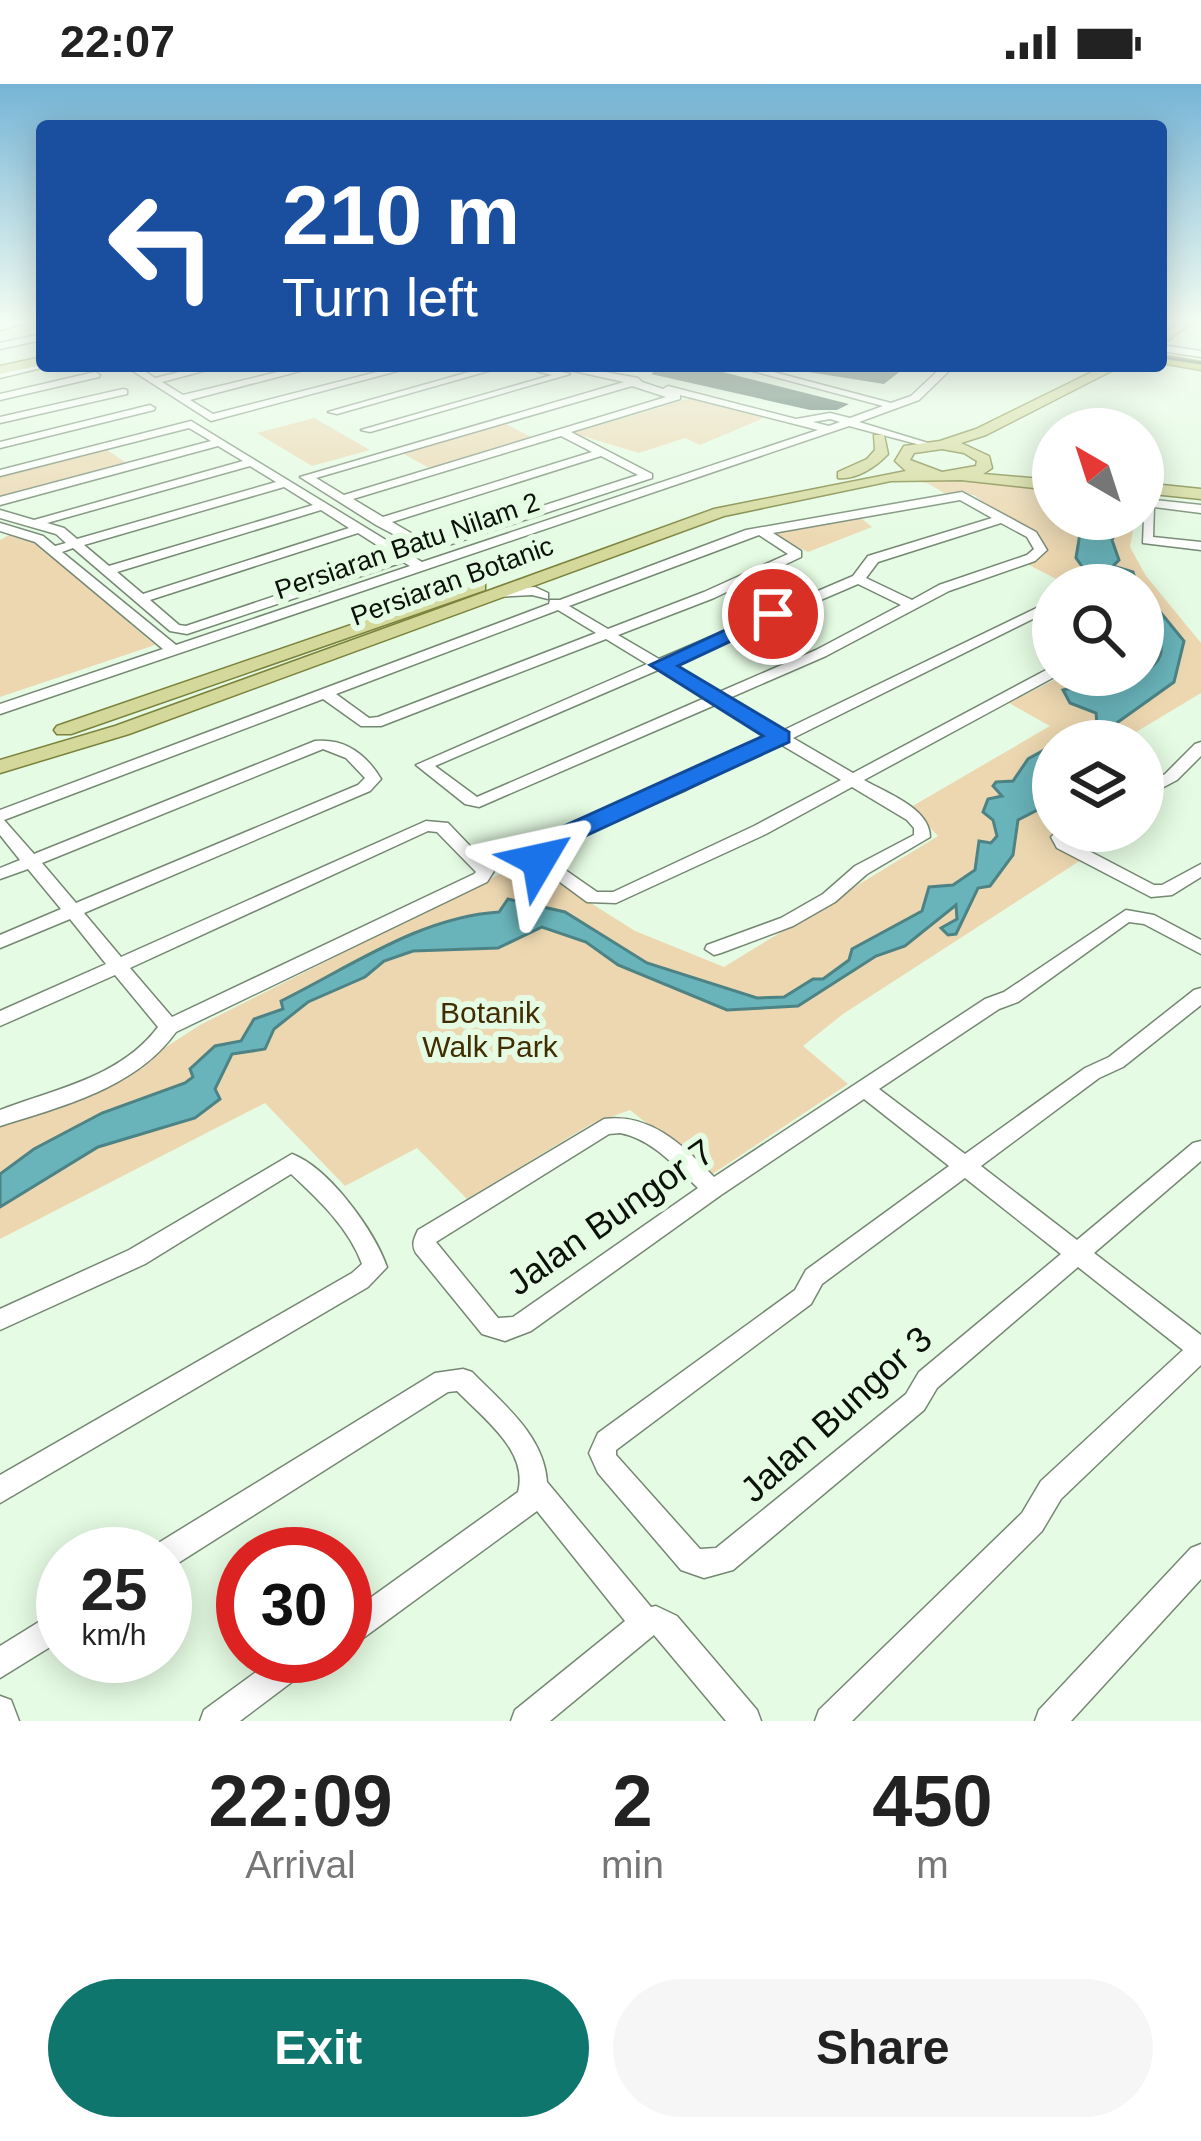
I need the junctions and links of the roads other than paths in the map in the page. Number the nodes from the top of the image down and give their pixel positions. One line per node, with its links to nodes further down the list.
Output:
1 (104, 396): 22 (street)
2 (177, 396): 18 (street)
3 (192, 396): 18 (street)
4 (296, 396): 18 (street)
5 (304, 396): 21 (street)
6 (390, 396): 21 (street)
7 (475, 396): 26 (street)
8 (581, 396): 33 (street)
9 (674, 396): 27 (street)
10 (691, 396): 23 (street)
11 (712, 396): 23 (street)
12 (853, 396): 19 (street)
13 (853, 396): 19 (street)
14 (893, 396): 19 (street)
15 (917, 396): 19 (street)
16 (1058, 396): 25 (main road)
17 (1063, 396): 35 (main road)
18 (181, 399)
19 (880, 405): 24 (street, Persiaran Batu Nilam 2); 28 (street)
20 (150, 408): 30 (street)
21 (333, 412): 26 (street)
22 (0, 420)
23 (800, 422): 24 (street); 24 (street); 39 (street, Persiaran Batu Nilam 2)
24 (844, 423): 28 (street); 39 (street, Persiaran Batu Nilam 2)
25 (997, 424): 28 (main road); 32 (main road)
26 (366, 430): 33 (street)
27 (562, 432): 34 (street); 48 (street)
28 (876, 434): 31 (street); 36 (street); 45 (main road)
29 (220, 442): 37 (street); 38 (street); 50 (street)
30 (0, 445)
31 (924, 445): 32 (main road); 36 (main road, Persiaran Botanic)
32 (942, 445): 35 (main road)
33 (401, 450): 48 (street)
34 (603, 452): 56 (street); 56 (street)
35 (981, 456): 41 (main road); 42 (main road)
36 (903, 460): 40 (main road); 45 (main road, Persiaran Botanic)
37 (252, 462): 44 (street); 55 (street)
38 (0, 472)
39 (683, 475): 62 (street, Persiaran Batu Nilam 2)
40 (930, 475): 42 (main road); 64 (main road, Persiaran Botanic)
41 (1032, 476)
42 (961, 477): 43 (main road)
43 (1032, 481)
44 (286, 483): 51 (street); 61 (street)
45 (812, 485): 71 (main road, Persiaran Botanic)
46 (1164, 496): 47 (main road)
47 (1201, 497)
48 (342, 499): 56 (street)
49 (1164, 500): 52 (street)
50 (0, 501)
51 (322, 506): 57 (street); 63 (street)
52 (1201, 509)
53 (1004, 518): 58 (street); 65 (street); 69 (street)
54 (0, 520): 55 (street); 61 (street)
55 (38, 522): 61 (street)
56 (380, 522)
57 (359, 530): 62 (street); 67 (street)
58 (763, 532): 68 (street); 73 (street)
59 (1148, 540): 60 (street)
60 (1201, 546)
61 (65, 547): 63 (street); 74 (street)
62 (412, 562): 74 (street, Persiaran Batu Nilam 2)
63 (107, 571): 67 (street)
64 (554, 572): 66 (main road, Persiaran Botanic); 68 (street)
65 (858, 579): 69 (street); 75 (street)
66 (492, 594): 68 (street); 72 (main road, Persiaran Botanic)
67 (140, 599): 74 (street)
68 (548, 599): 73 (street); 77 (street)
69 (914, 606): 78 (street)
70 (1032, 614): 81 (street)
71 (381, 617): 72 (main road); 80 (main road, Persiaran Botanic)
72 (401, 629): 80 (main road, Persiaran Botanic)
73 (609, 634): 75 (street); 77 (street)
74 (177, 642): 79 (street)
75 (661, 665): 78 (street); 78 (street)
76 (1032, 683): 85 (street)
77 (323, 692): 87 (street)
78 (718, 699): 81 (street)
79 (0, 705)
80 (137, 714): 83 (main road, Persiaran Botanic); 84 (main road, Persiaran Botanic)
81 (781, 737): 85 (street); 85 (street)
82 (1201, 748): 86 (street)
83 (0, 754)
84 (0, 767)
85 (854, 780): 95 (street)
86 (1164, 781)
87 (0, 820): 89 (street)
88 (1078, 852): 90 (street)
89 (32, 861): 91 (street); 92 (street); 92 (street)
90 (1201, 868)
91 (0, 874)
92 (73, 912): 93 (street); 96 (street)
93 (0, 942)
94 (1194, 944): 100 (street, Jalan Bungor 7)
95 (714, 949)
96 (119, 965): 98 (street); 99 (street); 99 (street)
97 (1201, 994): 103 (street)
98 (0, 1019)
99 (170, 1027): 101 (street)
100 (864, 1088): 103 (street); 104 (street, Jalan Bungor 7)
101 (0, 1118)
102 (1201, 1149): 105 (street)
103 (962, 1167): 105 (street); 105 (street, Jalan Bungor 3)
104 (713, 1189): 104 (street, Jalan Bungor 7)
105 (1075, 1252): 107 (street)
106 (0, 1320): 109 (street)
107 (1201, 1349): 122 (street)
108 (536, 1489): 110 (street); 112 (street); 113 (street)
109 (0, 1490)
110 (192, 1539)
111 (1201, 1558): 123 (street)
112 (372, 1615)
113 (646, 1623): 120 (street); 121 (street)
114 (36, 1640): 115 (street)
115 (0, 1663)
116 (266, 1683): 119 (street)
117 (0, 1712): 118 (street)
118 (4, 1721)
119 (215, 1721)
120 (526, 1721)
121 (746, 1721)
122 (830, 1721)
123 (1050, 1721)

